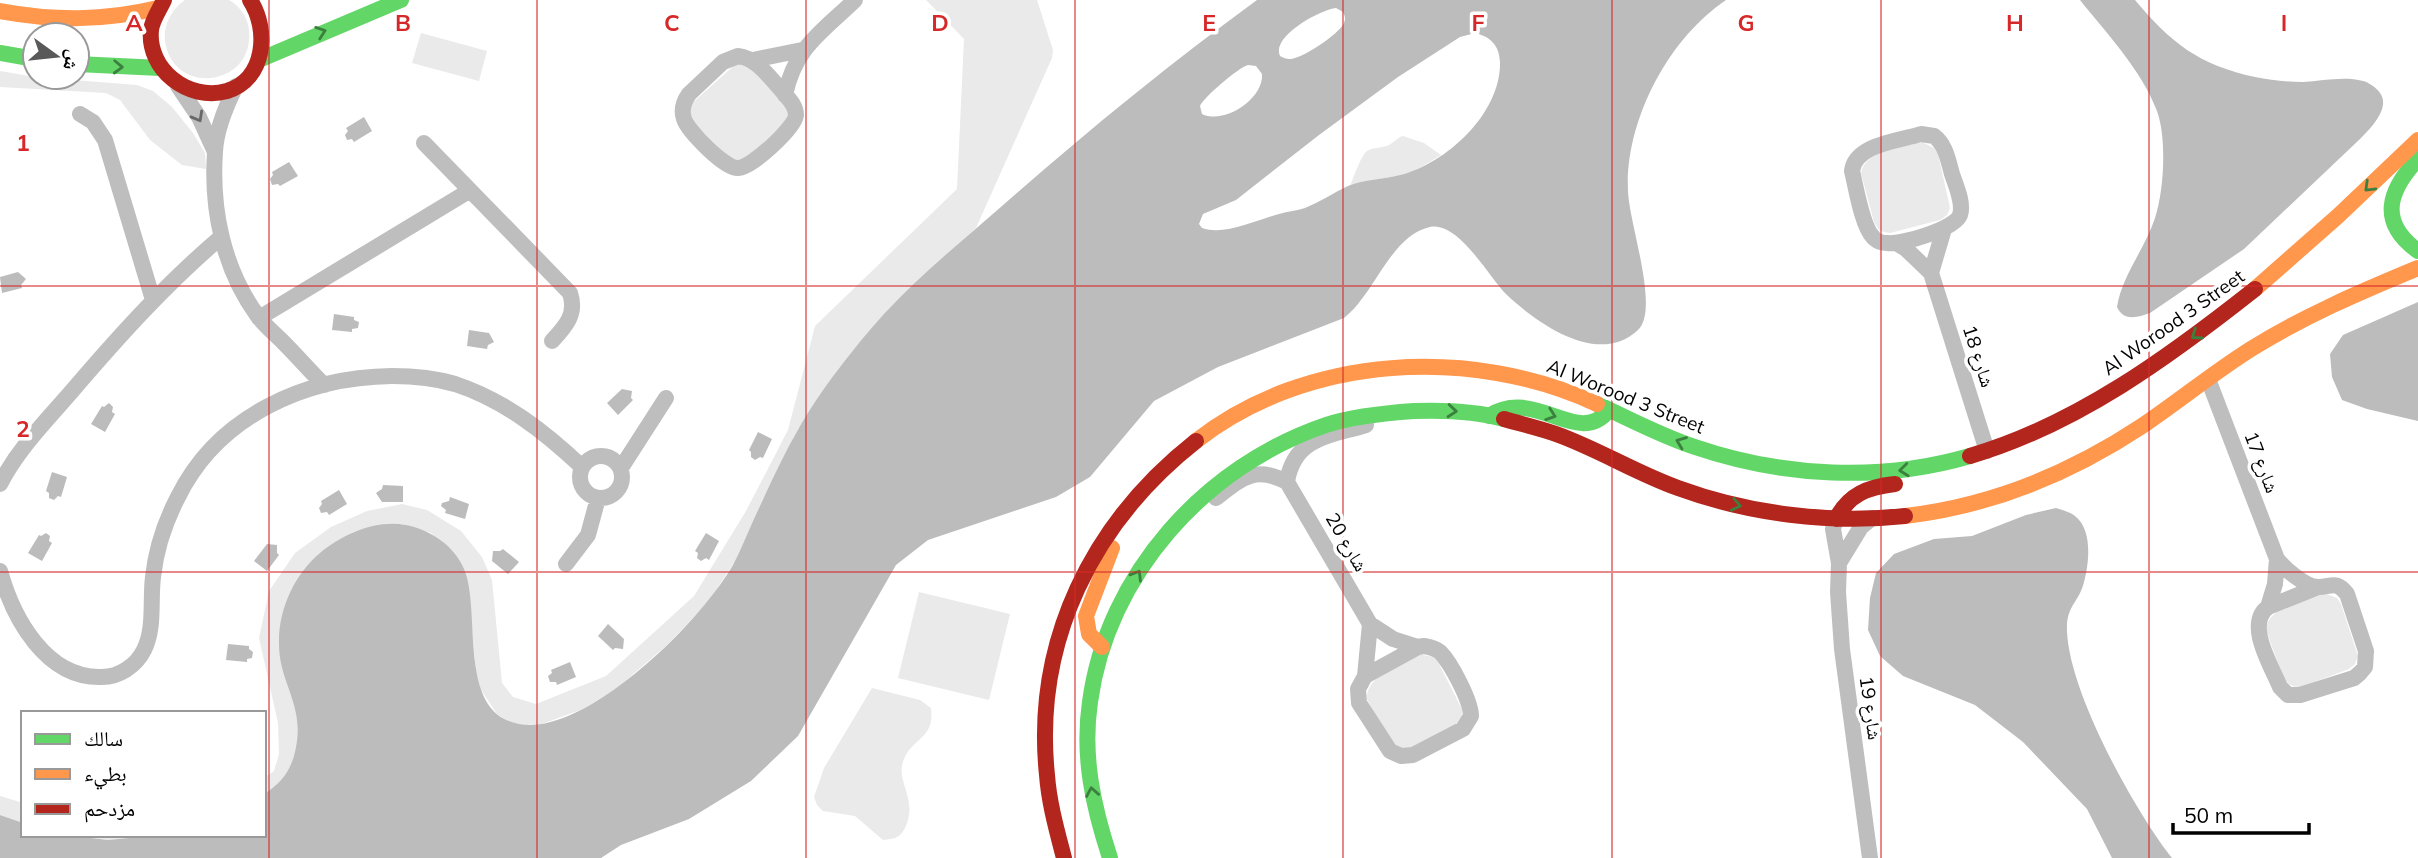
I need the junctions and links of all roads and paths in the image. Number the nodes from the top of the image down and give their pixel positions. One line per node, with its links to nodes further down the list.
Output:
1 (250, 0): 9 (street)
2 (401, 0): 9 (street, one-way to 2)
3 (855, 0): 6 (street)
4 (161, 4): 5 (street); 12 (street)
5 (0, 11)
6 (802, 50): 10 (street); 15 (street)
7 (0, 53): 8 (street)
8 (21, 57)
9 (259, 60): 14 (street)
10 (753, 60): 15 (street); 15 (street)
11 (91, 65): 12 (street, one-way to 12)
12 (160, 68): 13 (street)
13 (178, 86): 14 (street); 19 (street, one-way to 19)
14 (236, 86): 19 (street)
15 (785, 95)
16 (80, 114): 28 (street)
17 (2418, 140): 37 (street, Al Worood 3 Street, one-way to 37)
18 (424, 143): 21 (street)
19 (215, 152): 23 (street)
20 (2418, 159): 25 (street)
21 (469, 191): 29 (street); 30 (street)
22 (1944, 229): 24 (street); 24 (street, شارع 18); 27 (street, شارع 18)
23 (221, 237): 28 (street); 29 (street)
24 (1896, 243): 27 (street, شارع 18)
25 (2418, 251)
26 (2418, 268): 31 (street)
27 (1931, 273): 37 (street, شارع 18)
28 (153, 300): 42 (street)
29 (259, 318): 32 (street)
30 (552, 341)
31 (2208, 379): 45 (street); 48 (street, شارع 17)
32 (324, 385): 39 (street); 51 (street)
33 (666, 398): 40 (street)
34 (1415, 409): 36 (street, one-way to 36); 41 (street); 47 (street)
35 (1609, 410): 36 (street, one-way to 35); 38 (street, Al Worood 3 Street, one-way to 35); 44 (street, Al Worood 3 Street)
36 (1489, 416): 46 (street, one-way to 46)
37 (1987, 451): 38 (street, Al Worood 3 Street)
38 (1971, 457): 46 (street)
39 (582, 467): 40 (street); 43 (street)
40 (621, 468): 43 (street)
41 (1287, 482): 47 (street); 54 (street, شارع 20)
42 (0, 484)
43 (598, 498): 50 (street)
44 (1130, 504): 55 (street); 58 (street, Al Worood 3 Street)
45 (1872, 518): 46 (street); 49 (street)
46 (1836, 519): 49 (street, شارع 19)
47 (1163, 536): 55 (street, one-way to 47)
48 (2277, 559): 52 (street, شارع 17); 53 (street, شارع 17)
49 (1839, 563): 60 (street, شارع 19)
50 (566, 564)
51 (0, 570)
52 (2318, 587): 53 (street); 53 (street, شارع 17)
53 (2268, 607)
54 (1370, 624): 56 (street, شارع 20); 57 (street, شارع 20)
55 (1102, 647): 59 (street, one-way to 55)
56 (1419, 647): 57 (street); 57 (street, شارع 20)
57 (1365, 677)
58 (1064, 858)
59 (1110, 858)
60 (1870, 858)

